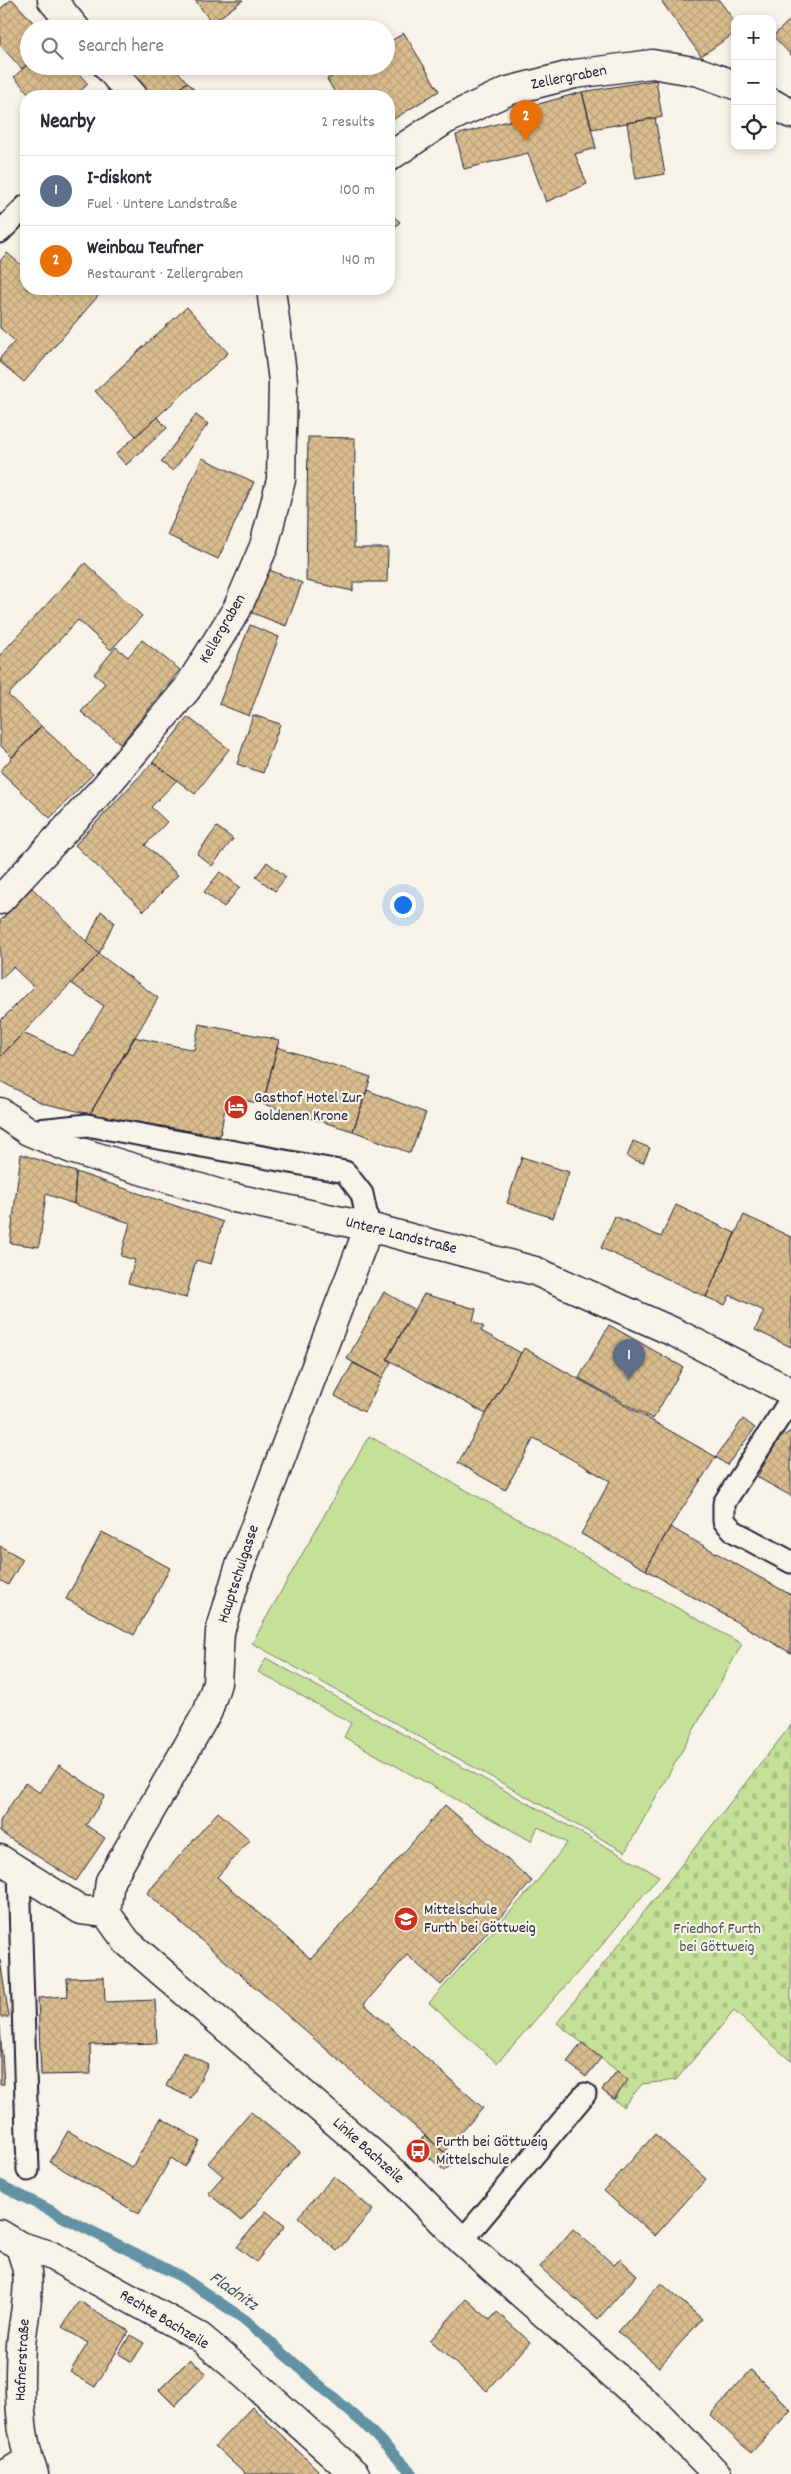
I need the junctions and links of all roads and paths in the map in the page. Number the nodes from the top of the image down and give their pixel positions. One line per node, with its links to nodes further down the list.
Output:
1 (52, 0): 2 (street)
2 (69, 20)
3 (731, 84): 6 (street, Zellergraben)
4 (775, 105): 5 (street)
5 (791, 114)
6 (395, 153)
7 (20, 212): 8 (lane)
8 (0, 232)
9 (272, 295): 10 (street, Kellergraben)
10 (0, 900)
11 (0, 1112): 12 (street, Untere Landstraße)
12 (28, 1130): 13 (street, Untere Landstraße); 13 (lane)
13 (368, 1227): 14 (street, Untere Landstraße); 18 (street, Hauptschulgasse)
14 (791, 1392)
15 (791, 1399): 16 (lane)
16 (791, 1562)
17 (9, 1865): 18 (street); 20 (lane)
18 (106, 1913): 22 (street, Linke Bachzeile)
19 (585, 2094): 22 (lane)
20 (28, 2170)
21 (10, 2240): 23 (street, Hafnerstraße); 24 (street, Rechte Bachzeile)
22 (462, 2241): 25 (street, Linke Bachzeile)
23 (15, 2469)
24 (355, 2474)
25 (717, 2474)

